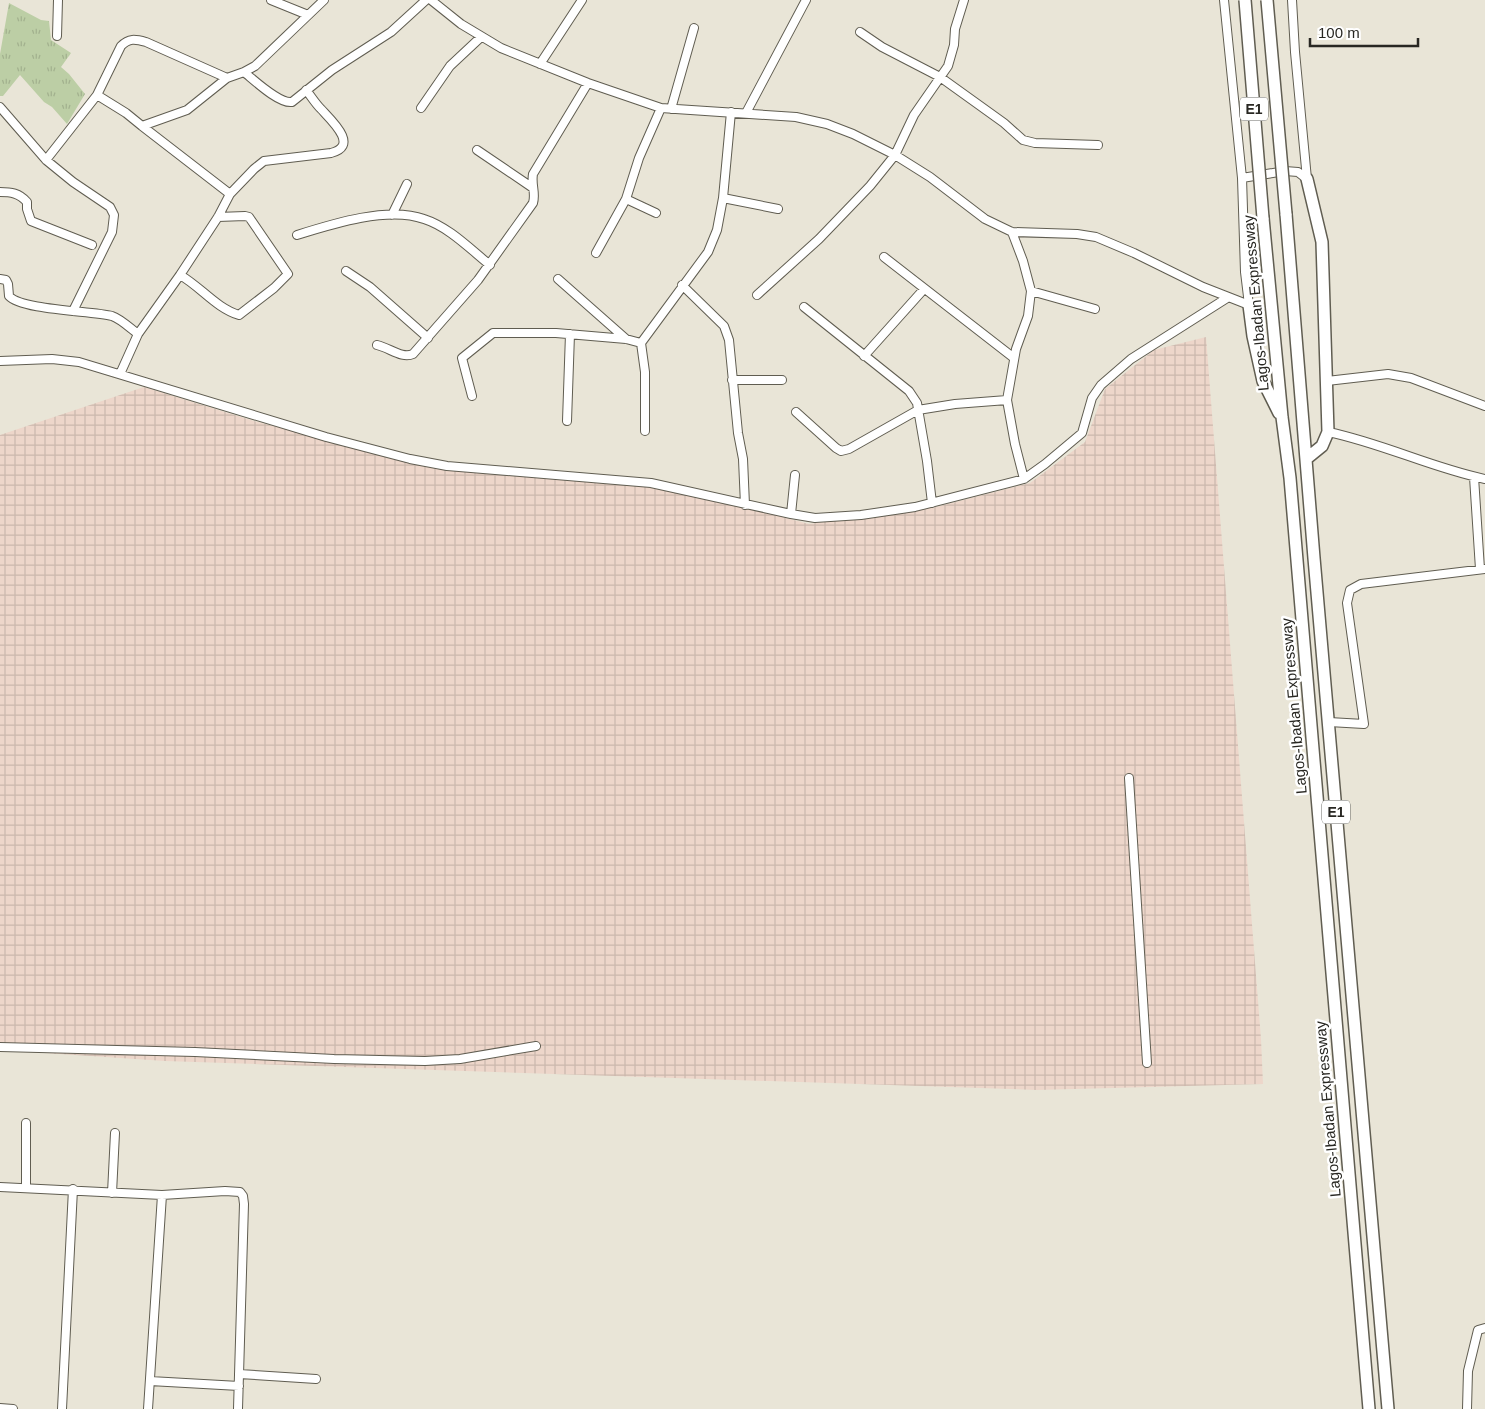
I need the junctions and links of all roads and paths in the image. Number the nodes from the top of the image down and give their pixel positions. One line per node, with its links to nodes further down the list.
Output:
1 (58, 0): 16 (street)
2 (271, 0): 13 (street)
3 (324, 0): 13 (street)
4 (426, 0): 23 (street)
5 (431, 0): 17 (street)
6 (582, 0): 18 (street)
7 (806, 0): 30 (street)
8 (964, 0): 20 (street)
9 (1224, 0): 36 (street)
10 (1245, 0): 85 (highway, Lagos-Ibadan Expressway / E1, bridge)
11 (1267, 0): 89 (highway, E1, bridge)
12 (1292, 0): 37 (street)
13 (308, 15): 19 (street)
14 (694, 28): 28 (street)
15 (860, 32): 20 (street)
16 (57, 36)
17 (481, 37): 18 (street); 26 (street)
18 (540, 64): 22 (street)
19 (244, 72): 21 (street); 23 (street)
20 (940, 77): 32 (street); 34 (street)
21 (227, 78): 24 (street); 31 (street)
22 (588, 83): 27 (street); 39 (street)
23 (306, 90): 41 (street)
24 (97, 95): 31 (street); 35 (street)
25 (0, 108): 35 (street)
26 (421, 108)
27 (661, 108): 28 (street); 43 (street)
28 (671, 108): 29 (street)
29 (731, 112): 30 (street); 42 (street)
30 (746, 113): 34 (street)
31 (142, 126): 41 (street)
32 (1098, 144)
33 (477, 150): 39 (street)
34 (895, 155): 48 (street); 61 (street)
35 (46, 160): 66 (street)
36 (1242, 178): 37 (street); 63 (street)
37 (1307, 178): 79 (highway)
38 (407, 184): 46 (street)
39 (533, 188): 53 (street)
40 (0, 192): 50 (street)
41 (230, 194): 47 (street)
42 (724, 198): 44 (street); 58 (street)
43 (626, 199): 45 (street); 51 (street)
44 (778, 209)
45 (656, 213)
46 (392, 215): 49 (street); 53 (street)
47 (218, 217): 55 (street); 55 (street)
48 (1012, 232): 60 (street); 62 (street)
49 (297, 235)
50 (92, 246)
51 (596, 253)
52 (884, 257): 59 (street)
53 (490, 265): 69 (street)
54 (346, 271): 69 (street)
55 (180, 275): 67 (street)
56 (0, 279): 66 (street)
57 (558, 279): 70 (street)
58 (682, 285): 71 (street); 77 (street)
59 (924, 290): 73 (street); 74 (street)
60 (1031, 292): 65 (street); 74 (street)
61 (758, 295)
62 (1227, 298): 63 (street); 92 (street)
63 (1249, 305): 85 (highway)
64 (804, 307): 73 (street)
65 (1095, 309)
66 (73, 311): 67 (street)
67 (138, 334): 76 (street)
68 (570, 334): 70 (street); 80 (street); 86 (street)
69 (428, 338): 72 (street)
70 (626, 339): 71 (street)
71 (641, 343): 87 (street)
72 (377, 345)
73 (864, 356): 83 (street)
74 (1014, 358): 81 (street)
75 (0, 361): 76 (street)
76 (120, 374): 95 (street)
77 (732, 380): 78 (street); 95 (street)
78 (782, 380)
79 (1327, 381): 82 (street); 88 (highway)
80 (472, 396)
81 (1007, 400): 83 (street); 92 (street)
82 (1485, 406)
83 (918, 410): 84 (street); 94 (street)
84 (796, 412)
85 (1282, 417): 120 (highway, Lagos-Ibadan Expressway / E1)
86 (567, 421)
87 (645, 431)
88 (1328, 432): 89 (highway); 91 (street)
89 (1306, 459): 98 (highway, E1)
90 (794, 475): 96 (street)
91 (1474, 476): 93 (street); 97 (street)
92 (1024, 479): 94 (street)
93 (1485, 479)
94 (932, 503): 96 (street)
95 (745, 505): 96 (street)
96 (791, 514)
97 (1482, 569): 98 (street)
98 (1329, 722): 121 (highway, E1)
99 (1129, 778): 102 (street)
100 (536, 1046): 101 (street)
101 (0, 1047)
102 (1147, 1063)
103 (26, 1123): 106 (street)
104 (114, 1133): 108 (street)
105 (0, 1187): 106 (street)
106 (26, 1188): 107 (street)
107 (73, 1189): 108 (street); 117 (street)
108 (112, 1193): 109 (street)
109 (162, 1194): 111 (street); 113 (street)
110 (1485, 1328): 122 (street)
111 (239, 1374): 112 (street); 114 (street)
112 (316, 1379)
113 (150, 1381): 114 (street); 118 (street)
114 (239, 1386): 119 (street)
115 (0, 1408): 116 (street)
116 (13, 1409)
117 (62, 1409)
118 (148, 1409)
119 (238, 1409)
120 (1369, 1409)
121 (1388, 1409)
122 (1467, 1409)

